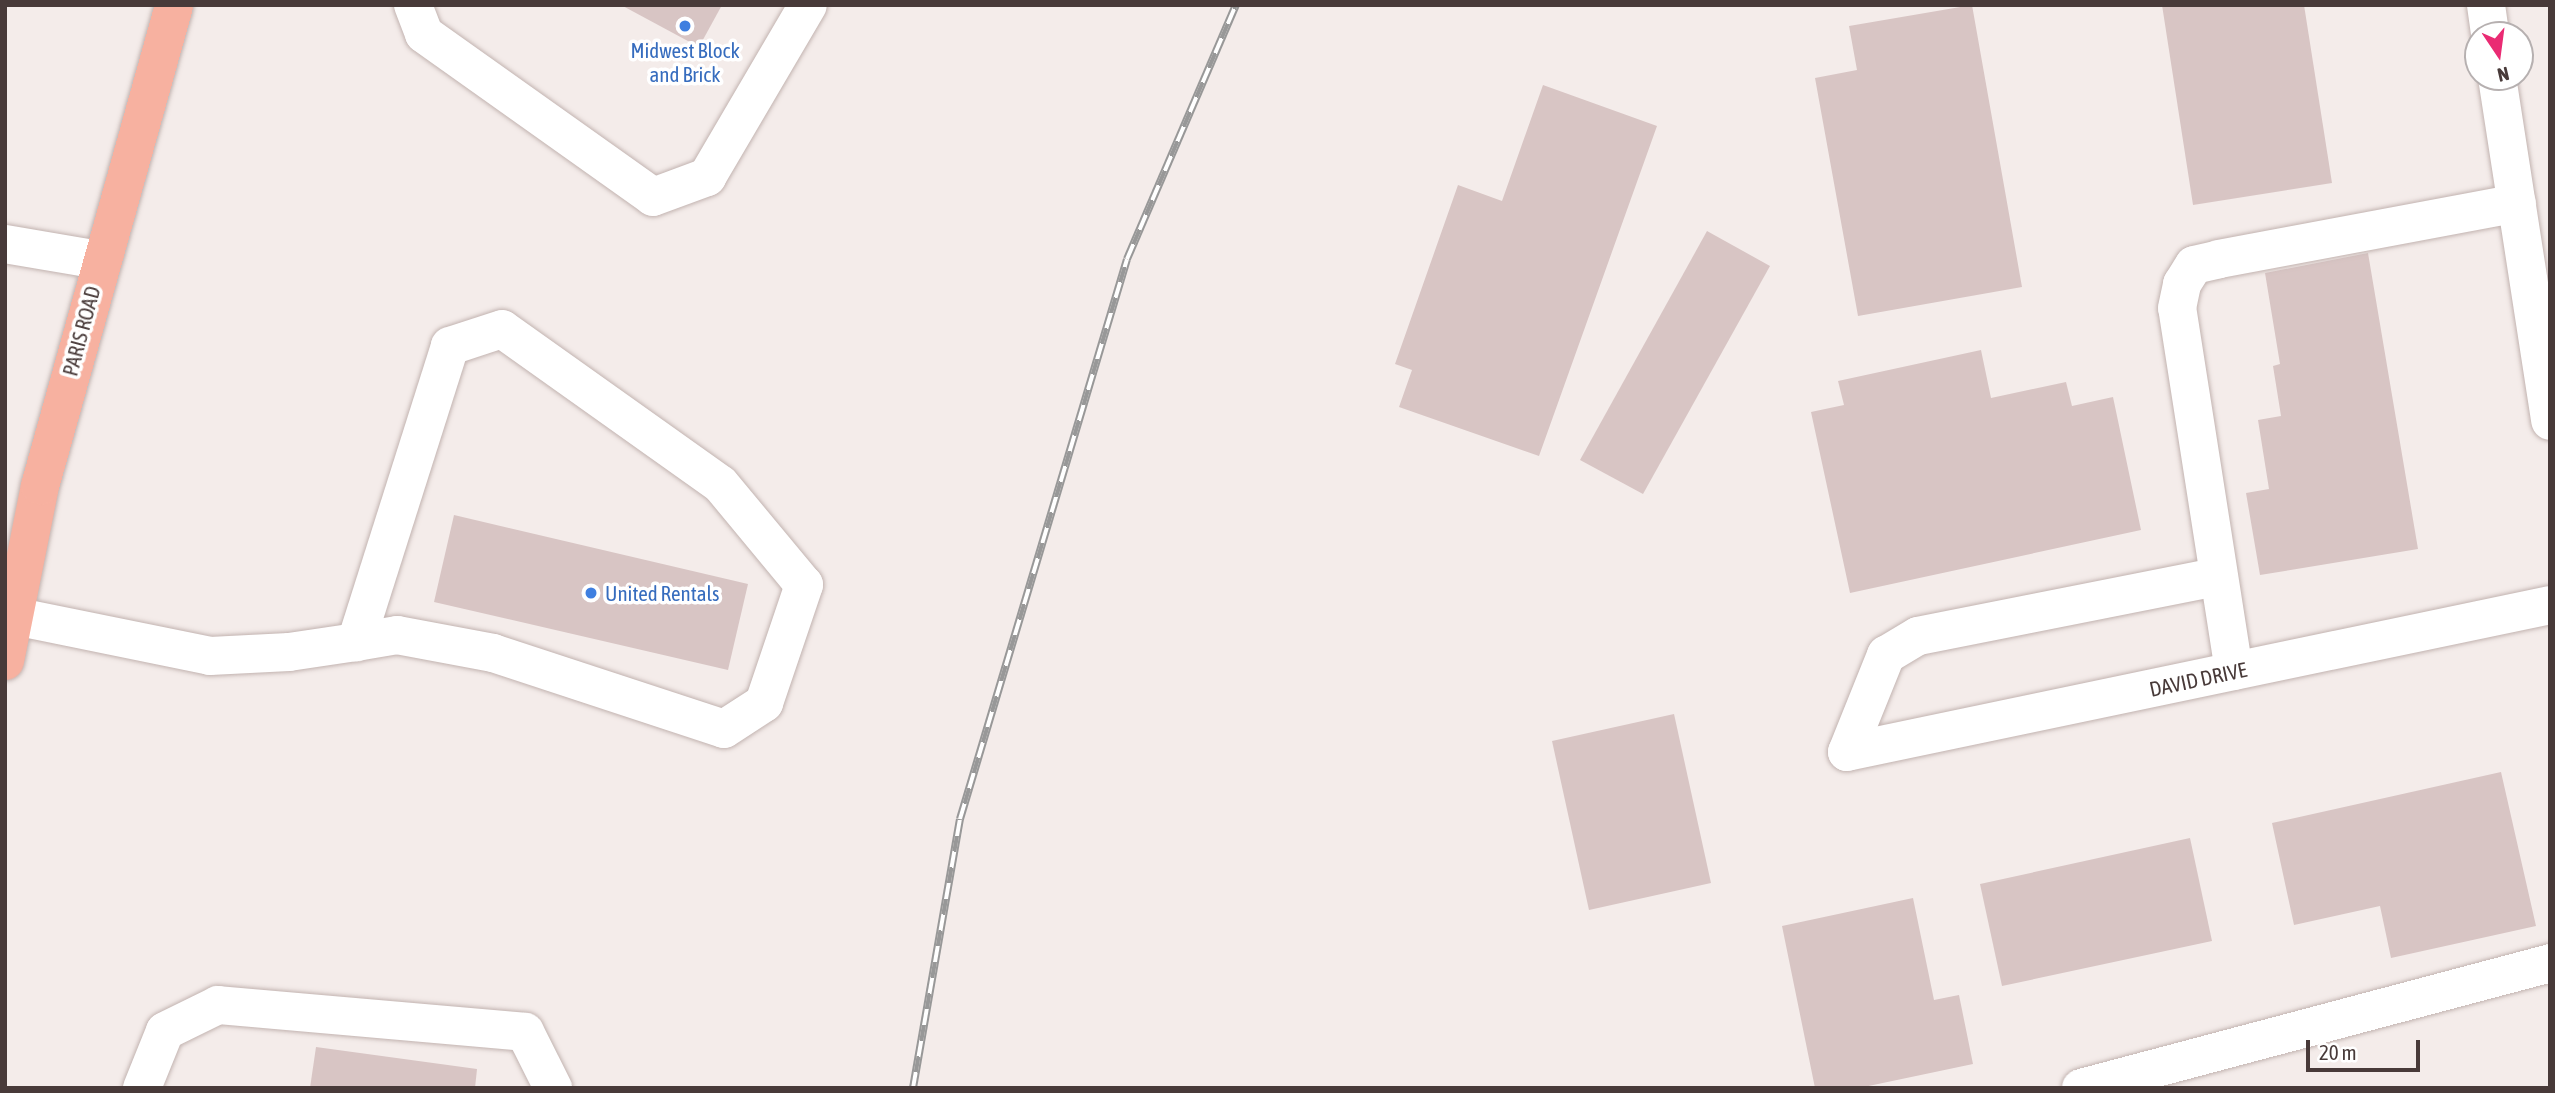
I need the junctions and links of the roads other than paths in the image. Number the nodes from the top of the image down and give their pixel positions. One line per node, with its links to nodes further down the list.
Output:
1 (174, 5): 8 (main road, PARIS ROAD)
2 (413, 5): 3 (street)
3 (808, 5)
4 (2499, 91): 5 (street)
5 (2517, 203): 7 (street); 10 (street)
6 (5, 244): 8 (street)
7 (2538, 247): 9 (street)
8 (100, 260): 12 (main road, PARIS ROAD)
9 (2550, 421)
10 (2217, 577): 15 (street); 15 (street, DAVID DRIVE)
11 (2550, 606): 15 (street, DAVID DRIVE)
12 (14, 616): 13 (street); 14 (main road, PARIS ROAD)
13 (356, 642): 13 (street)
14 (5, 661)
15 (2234, 671)
16 (2550, 963): 19 (street)
17 (142, 1088): 18 (street)
18 (553, 1088)
19 (2081, 1088)

